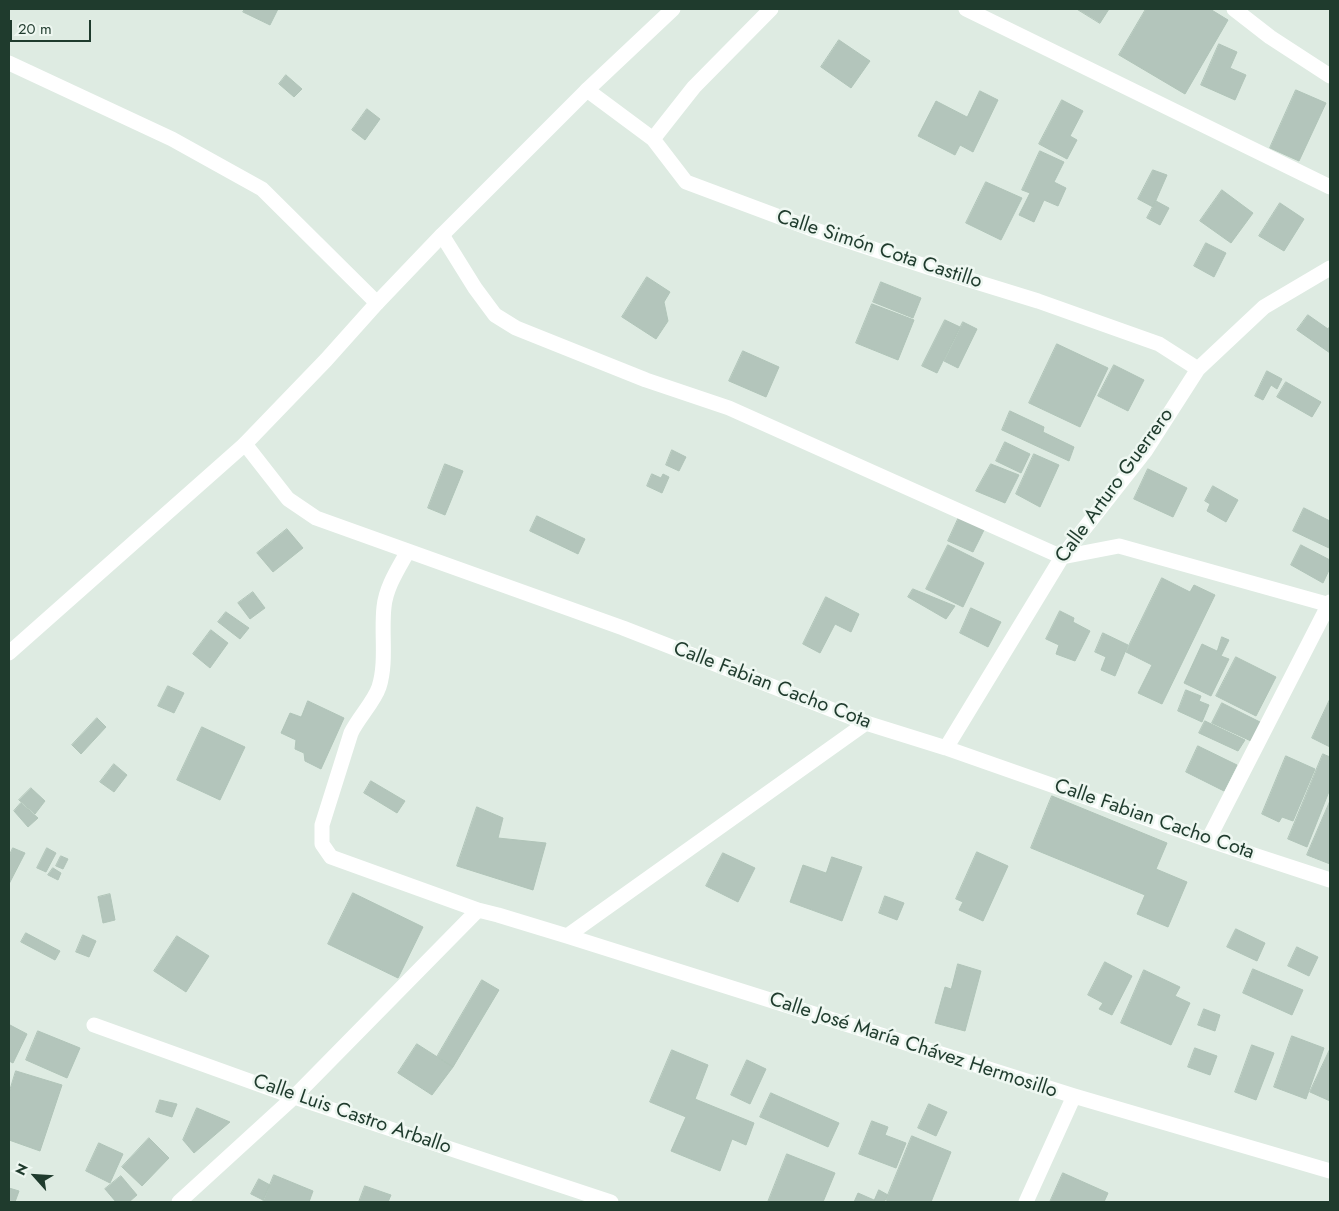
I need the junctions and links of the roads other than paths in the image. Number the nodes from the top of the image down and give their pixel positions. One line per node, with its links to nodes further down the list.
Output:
1 (673, 9): 7 (street)
2 (771, 9): 8 (street)
3 (966, 9): 9 (street)
4 (1234, 9): 6 (street)
5 (9, 63): 12 (street)
6 (1330, 76)
7 (587, 90): 8 (street, Calle Simón Cota Castillo); 10 (street)
8 (653, 139): 13 (street, Calle Simón Cota Castillo)
9 (1330, 187)
10 (442, 235): 12 (street); 16 (street)
11 (1330, 268): 13 (street, Calle Arturo Guerrero)
12 (377, 303): 14 (street)
13 (1198, 369): 16 (street, Calle Arturo Guerrero)
14 (245, 444): 15 (street, Calle Fabian Cacho Cota); 18 (street)
15 (408, 551): 19 (street, Calle Fabian Cacho Cota); 23 (street)
16 (1062, 557): 17 (street); 20 (street, Calle Arturo Guerrero)
17 (1330, 604): 21 (street)
18 (9, 653)
19 (866, 724): 20 (street, Calle Fabian Cacho Cota); 24 (street)
20 (946, 748): 21 (street, Calle Fabian Cacho Cota)
21 (1208, 840): 22 (street, Calle Fabian Cacho Cota)
22 (1330, 880)
23 (478, 910): 24 (street, Calle José María Chávez Hermosillo); 27 (street)
24 (567, 936): 26 (street, Calle José María Chávez Hermosillo)
25 (94, 1025): 27 (street, Calle Luis Castro Arballo)
26 (1074, 1096): 28 (street, Calle José María Chávez Hermosillo); 31 (street)
27 (294, 1097): 29 (street); 30 (street, Calle Luis Castro Arballo)
28 (1330, 1171)
29 (179, 1202)
30 (611, 1202)
31 (1026, 1202)

